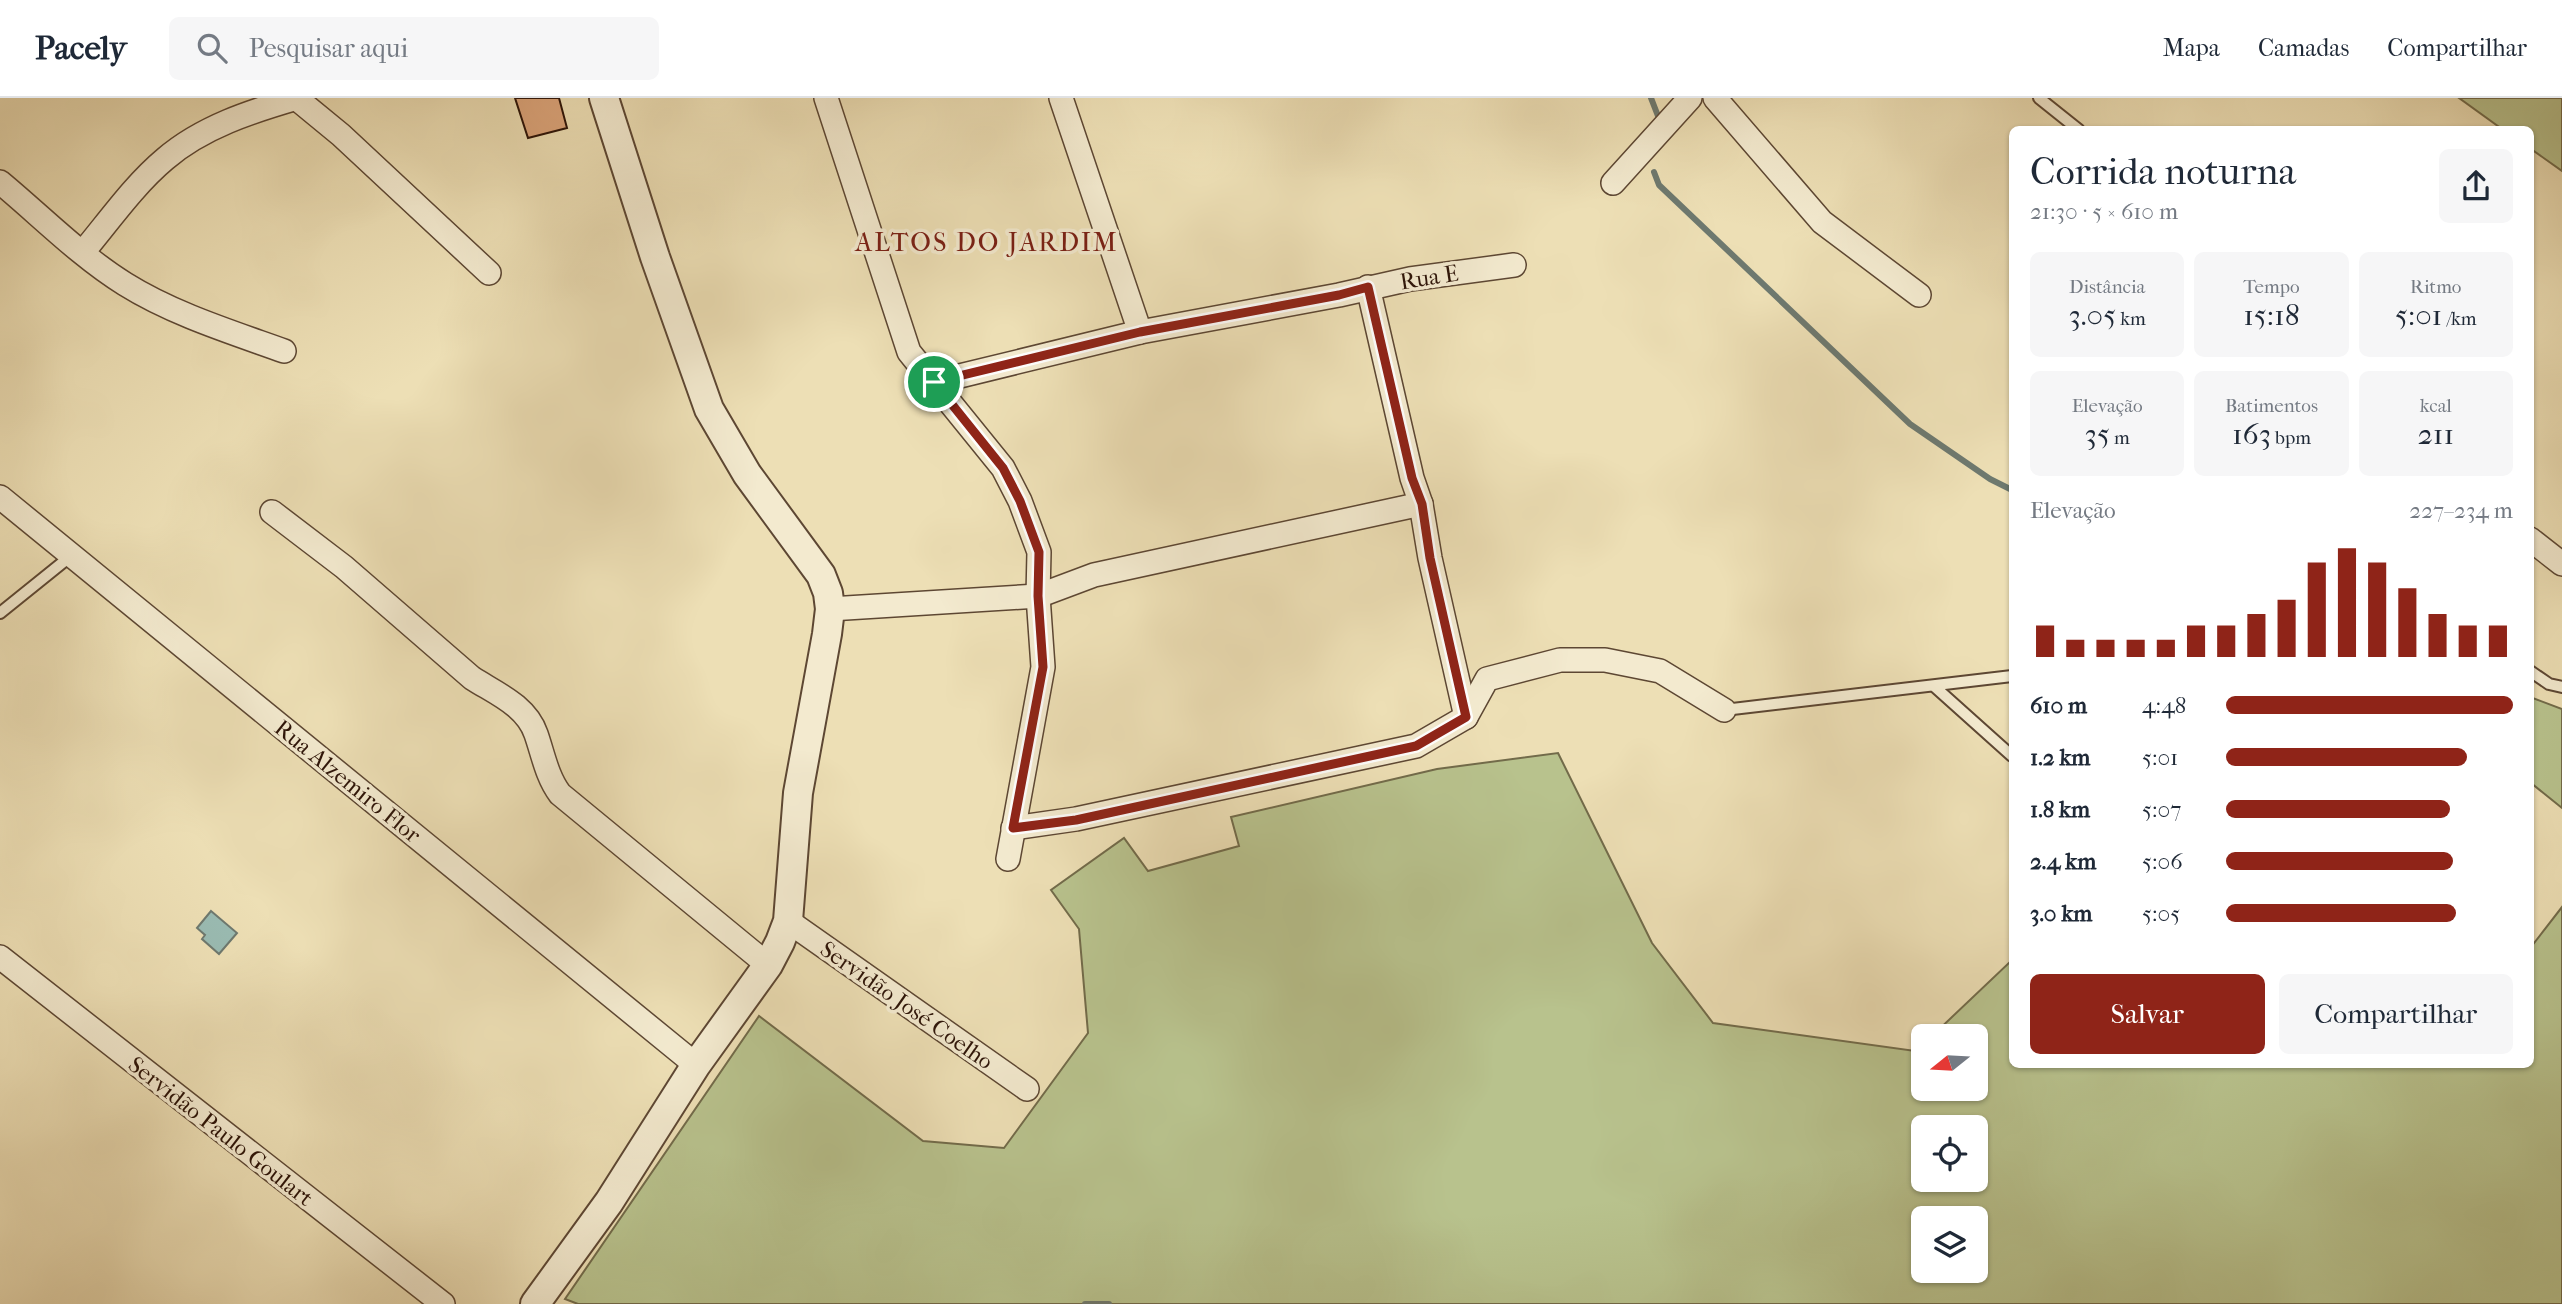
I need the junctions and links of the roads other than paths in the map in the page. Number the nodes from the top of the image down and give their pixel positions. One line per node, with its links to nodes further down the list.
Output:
1 (297, 98): 8 (street); 14 (street)
2 (604, 98): 27 (street)
3 (826, 98): 19 (street)
4 (1061, 98): 17 (street)
5 (1690, 98): 11 (street)
6 (1715, 98): 16 (street)
7 (2039, 98): 9 (lane)
8 (243, 105): 12 (street)
9 (2074, 126)
10 (0, 182): 12 (street)
11 (1613, 183)
12 (83, 253): 18 (street)
13 (1514, 265): 15 (street, Rua E)
14 (489, 274)
15 (1368, 287): 17 (street, Rua E); 21 (street)
16 (1919, 295)
17 (1140, 332): 19 (street, Rua E)
18 (284, 351)
19 (934, 382): 26 (street)
20 (0, 497): 24 (street, Rua Alzemiro Flor)
21 (1422, 504): 26 (street); 34 (street)
22 (272, 512): 40 (street)
23 (2534, 542): 25 (street)
24 (72, 555): 28 (lane); 41 (street, Rua Alzemiro Flor)
25 (2562, 564)
26 (1038, 596): 27 (street); 36 (street)
27 (830, 609): 38 (street)
28 (0, 613)
29 (2534, 674): 32 (lane)
30 (2009, 676): 31 (lane)
31 (1935, 687): 33 (lane); 35 (lane)
32 (2562, 687)
33 (1724, 710): 34 (street)
34 (1466, 717): 36 (street)
35 (2009, 753)
36 (1013, 828): 37 (street)
37 (1008, 859)
38 (788, 921): 40 (street); 42 (street, Servidão José Coelho)
39 (0, 957): 43 (street, Servidão Paulo Goulart)
40 (768, 965): 41 (street)
41 (695, 1065): 44 (street)
42 (1027, 1089)
43 (443, 1304)
44 (536, 1304)

